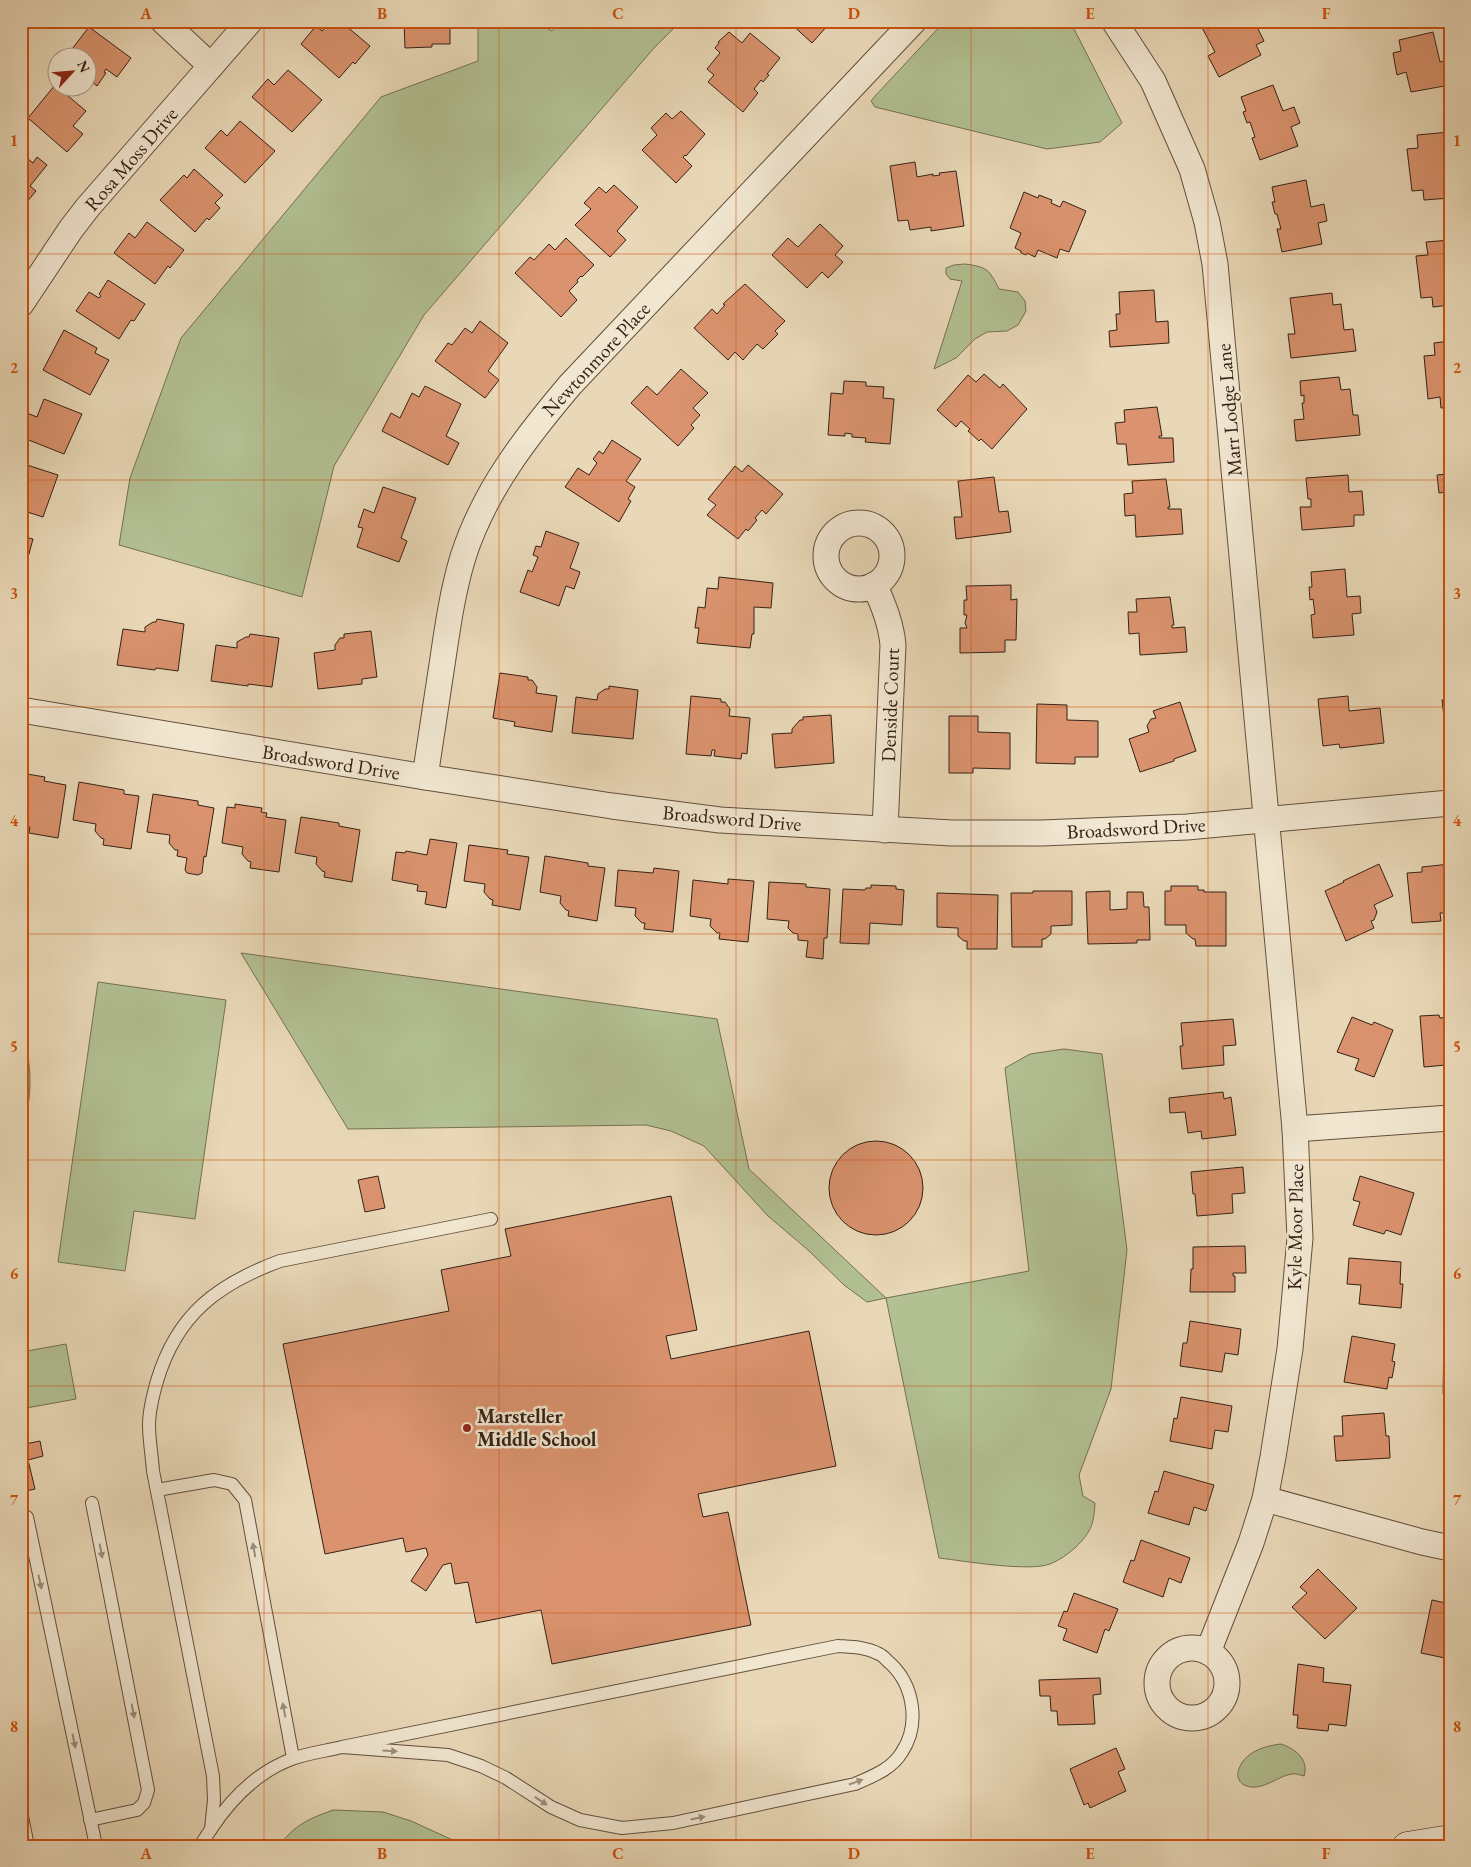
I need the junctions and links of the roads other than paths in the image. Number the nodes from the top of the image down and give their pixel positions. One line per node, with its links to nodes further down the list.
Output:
1 (163, 21): 5 (street)
2 (250, 21): 5 (street, Rosa Moss Drive)
3 (914, 21): 9 (street, Newtonmore Place)
4 (1114, 21): 11 (street, Marr Lodge Lane)
5 (211, 66): 6 (street, Rosa Moss Drive)
6 (21, 304)
7 (874, 585): 12 (street, Denside Court)
8 (21, 710): 9 (street, Broadsword Drive)
9 (425, 777): 12 (street, Broadsword Drive)
10 (1450, 803): 11 (street, Broadsword Drive)
11 (1266, 820): 12 (street, Broadsword Drive); 14 (street, Kyle Moor Place)
12 (885, 830)
13 (1450, 1118): 14 (street)
14 (1295, 1129): 17 (street, Kyle Moor Place)
15 (491, 1219): 16 (lane)
16 (157, 1490): 23 (lane, one-way to 16); 26 (lane)
17 (1265, 1499): 20 (street); 21 (street, Kyle Moor Place)
18 (92, 1503): 25 (lane, one-way to 25)
19 (27, 1517): 25 (lane, one-way to 25)
20 (1450, 1548)
21 (1208, 1652)
22 (342, 1747): 22 (lane, one-way to 22); 23 (lane)
23 (293, 1758): 26 (lane)
24 (21, 1812): 28 (lane)
25 (90, 1820): 29 (lane)
26 (211, 1829): 30 (lane)
27 (1450, 1839): 31 (main road)
28 (28, 1846)
29 (96, 1846)
30 (200, 1846)
31 (1407, 1846)

